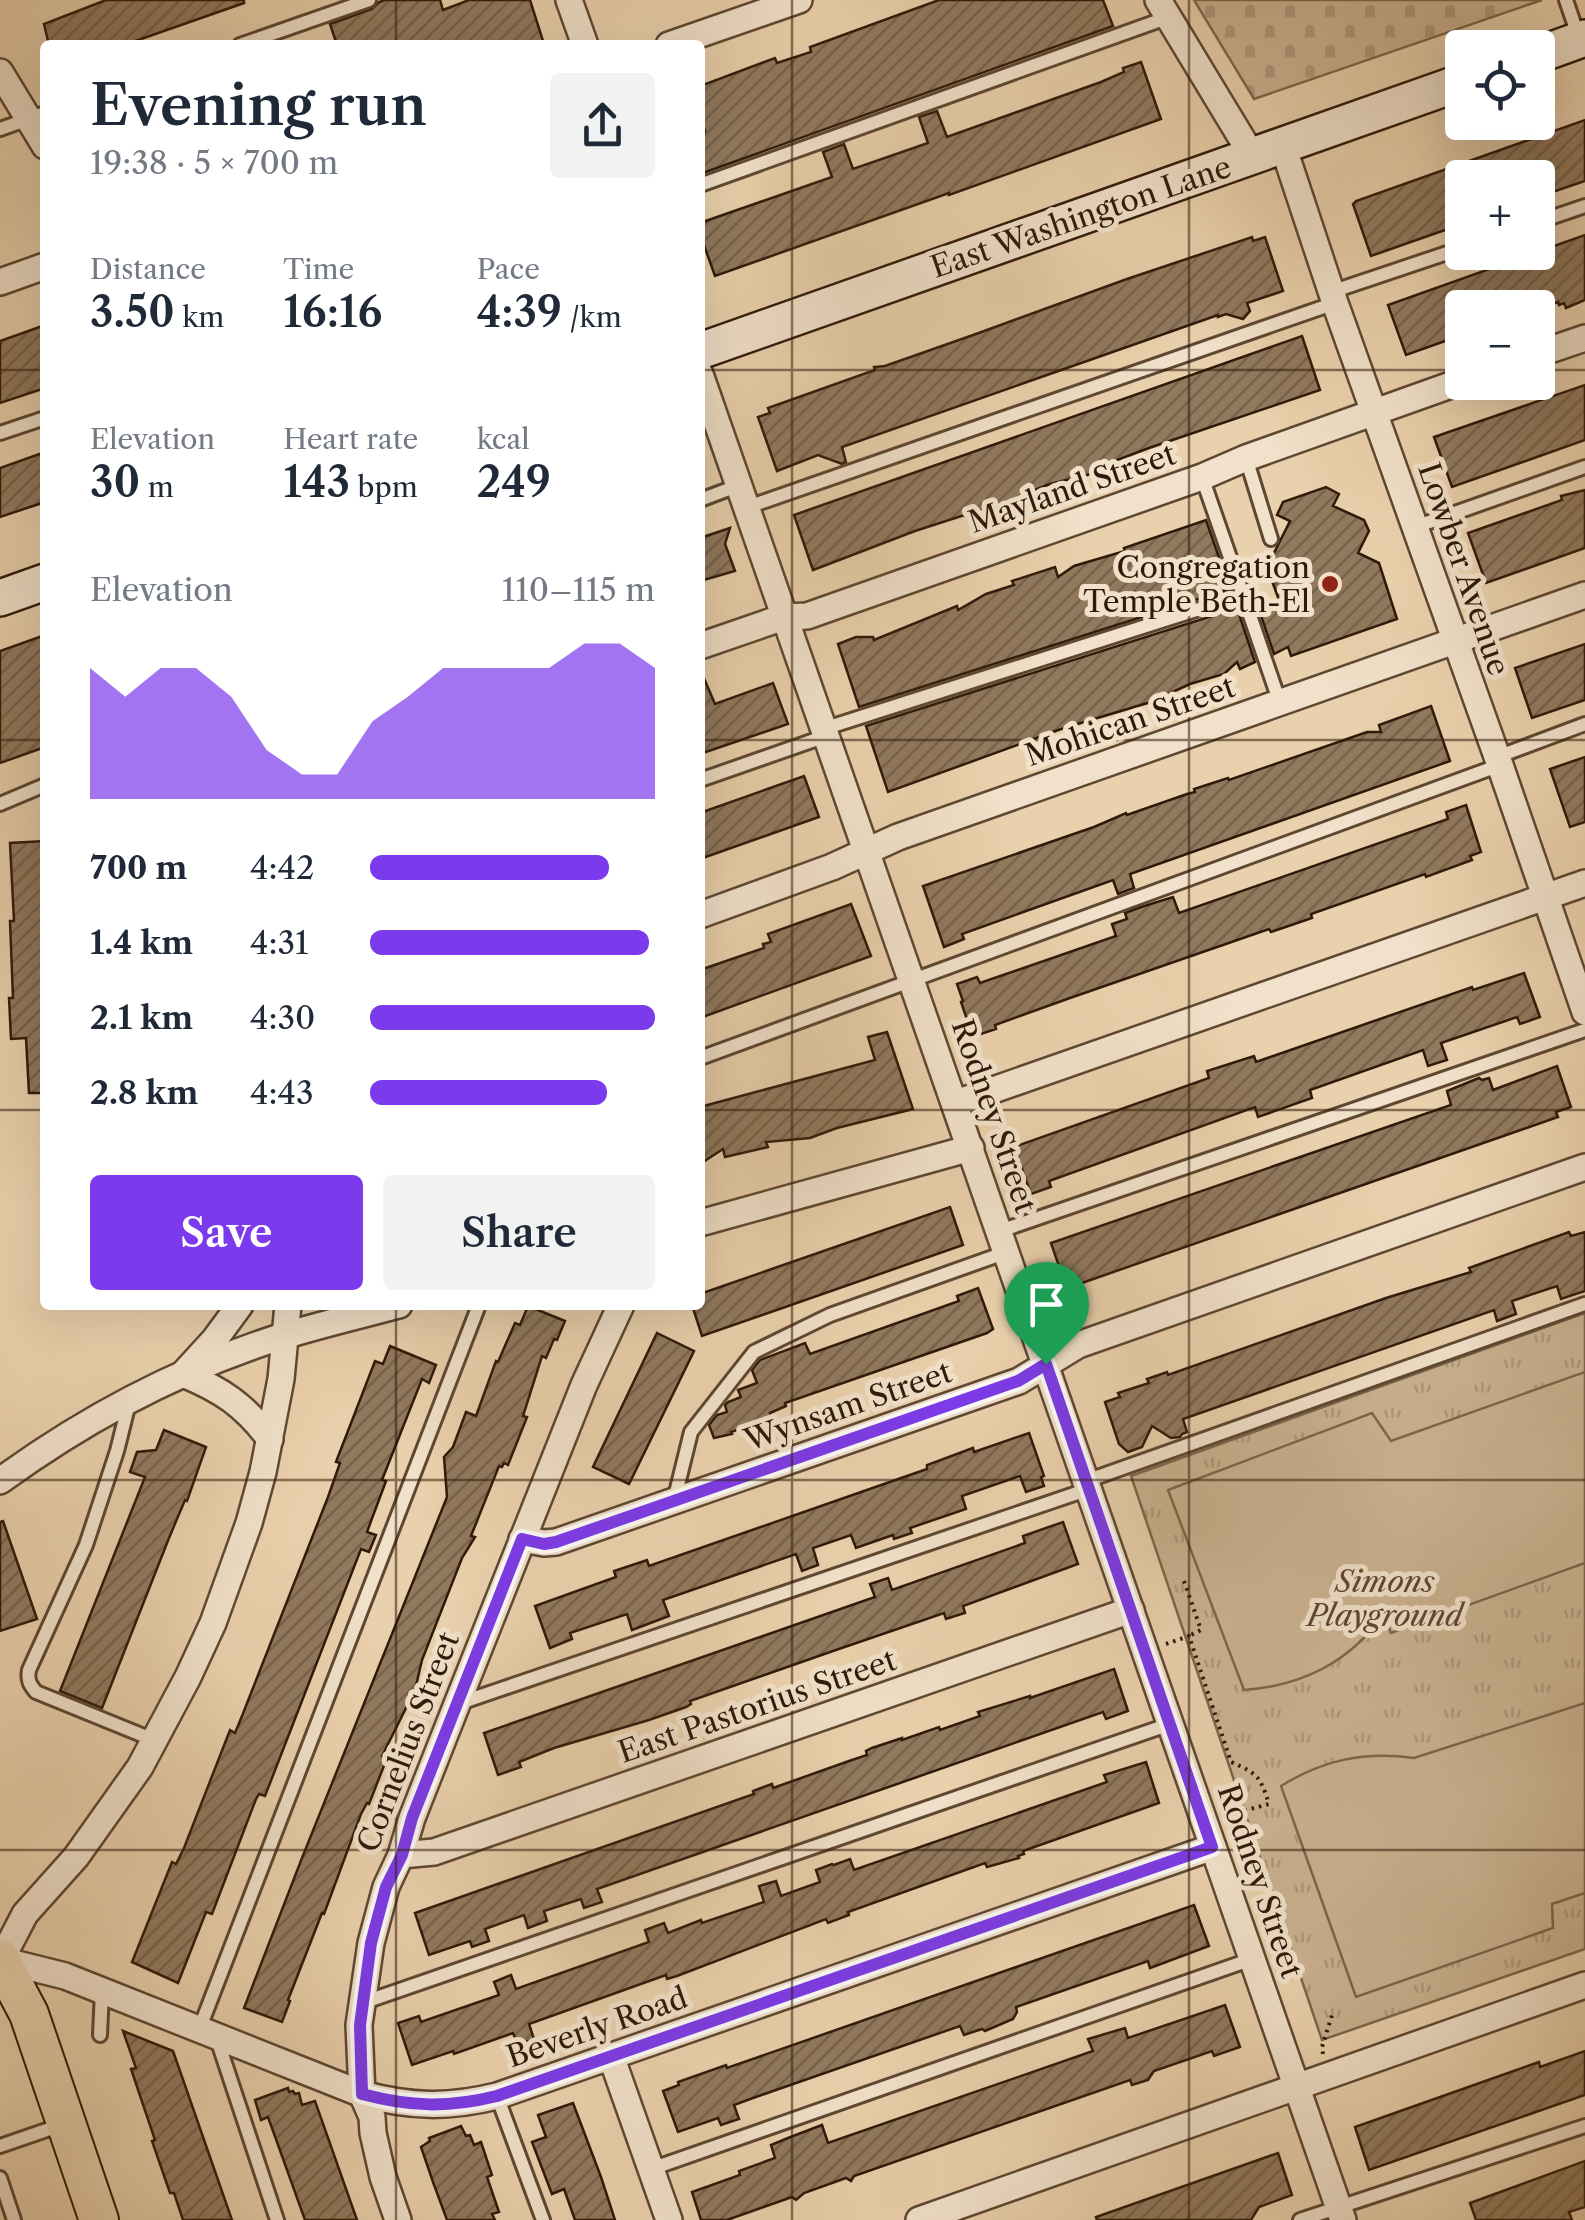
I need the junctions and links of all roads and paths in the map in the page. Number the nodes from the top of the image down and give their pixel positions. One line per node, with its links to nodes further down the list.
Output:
1 (369, 0): 7 (lane)
2 (569, 0): 8 (street)
3 (799, 0): 9 (street)
4 (1566, 0): 6 (lane)
5 (1163, 9): 15 (street, Lowber Avenue); 16 (lane)
6 (1582, 39): 10 (main road)
7 (254, 40)
8 (583, 40)
9 (683, 40)
10 (1555, 49)
11 (0, 72): 13 (street)
12 (1445, 88): 15 (main road, East Washington Lane)
13 (37, 116): 14 (lane)
14 (0, 129)
15 (1268, 152): 22 (street, Lowber Avenue); 25 (main road, East Washington Lane)
16 (705, 184)
17 (1585, 206): 18 (lane)
18 (1555, 216)
19 (1445, 255): 22 (lane)
20 (40, 268): 21 (street)
21 (0, 282)
22 (1333, 298): 28 (street, Lowber Avenue); 34 (lane)
23 (1585, 338): 24 (street)
24 (1555, 348)
25 (705, 349)
26 (1445, 387): 28 (street, Mayland Street)
27 (705, 389): 34 (street, Rodney Street)
28 (1374, 412): 31 (street, Mayland Street); 36 (street, Lowber Avenue)
29 (40, 420): 30 (lane)
30 (0, 433)
31 (1246, 458): 33 (street, Mayland Street); 37 (lane)
32 (1585, 467): 36 (lane)
33 (1202, 476): 39 (lane); 42 (street, Mayland Street)
34 (741, 497): 35 (lane); 42 (street, Rodney Street)
35 (705, 500)
36 (1415, 527): 43 (street, Lowber Avenue)
37 (1272, 539)
38 (40, 584): 41 (main road)
39 (1243, 594): 45 (lane); 47 (lane)
40 (1585, 595): 43 (street, Mohican Street)
41 (0, 598)
42 (784, 617): 44 (street, Mayland Street); 47 (street, Rodney Street)
43 (1455, 641): 45 (street, Mohican Street); 48 (street, Lowber Avenue)
44 (705, 644)
45 (1280, 703): 52 (street, Mohican Street)
46 (1585, 724): 48 (lane)
47 (824, 733): 49 (lane); 52 (street, Rodney Street)
48 (1498, 761): 54 (street, Lowber Avenue); 56 (lane)
49 (705, 778)
50 (40, 787): 51 (lane)
51 (0, 804)
52 (867, 851): 55 (street, Mohican Street); 56 (street, Rodney Street)
53 (1585, 883): 54 (street)
54 (1545, 897): 57 (street, Lowber Avenue); 60 (street)
55 (705, 913)
56 (912, 982): 59 (lane); 60 (street, Rodney Street)
57 (1585, 1012)
58 (1585, 1030): 64 (lane)
59 (705, 1056)
60 (956, 1103): 61 (street, Rodney Street)
61 (971, 1148): 63 (street); 64 (street, Rodney Street)
62 (1585, 1167): 72 (street, Wynsam Street)
63 (705, 1222)
64 (1004, 1242): 72 (street, Rodney Street); 78 (lane)
65 (1585, 1304): 77 (lane)
66 (237, 1310): 73 (street)
67 (288, 1310): 71 (street)
68 (380, 1310): 71 (street)
69 (478, 1310): 96 (lane)
70 (619, 1310): 79 (street, Cornelius Street)
71 (286, 1335): 73 (street); 75 (street)
72 (1046, 1364): 77 (street, Rodney Street); 78 (street, Wynsam Street)
73 (183, 1374): 74 (street); 75 (street)
74 (130, 1399): 76 (street); 86 (lane)
75 (270, 1438): 86 (street)
76 (0, 1480)
77 (1087, 1485): 81 (street, Rodney Street); 84 (lane)
78 (674, 1501): 79 (street, Wynsam Street)
79 (522, 1539): 84 (street, Cornelius Street)
80 (1184, 1582): 82 (path)
81 (1131, 1610): 83 (street, Rodney Street); 89 (street, East Pastorius Street)
82 (1189, 1636): 83 (path); 87 (path)
83 (1146, 1652): 85 (street, Rodney Street)
84 (457, 1704): 89 (street, Cornelius Street)
85 (1170, 1724): 87 (street, Rodney Street); 94 (lane)
86 (154, 1740): 91 (street)
87 (1204, 1822): 88 (street, Rodney Street)
88 (1212, 1847): 90 (street, Rodney Street); 98 (street, Beverly Road)
89 (402, 1855): 94 (street, Cornelius Street)
90 (1252, 1959): 100 (street, Rodney Street); 106 (lane)
91 (0, 1960): 93 (street, Beverly Road); 103 (main road)
92 (1585, 1985): 99 (street)
93 (102, 1991): 96 (street, Beverly Road); 97 (lane)
94 (362, 2002): 101 (street, Cornelius Street)
95 (1332, 2015): 99 (path)
96 (208, 2033): 101 (street, Beverly Road); 111 (lane)
97 (100, 2035)
98 (611, 2056): 102 (street, Beverly Road); 106 (street)
99 (1327, 2076): 100 (street)
100 (1298, 2087): 108 (street, Rodney Street); 115 (street)
101 (362, 2094): 102 (street, Beverly Road); 112 (street, Cornelius Street)
102 (497, 2096): 113 (lane)
103 (66, 2123): 105 (lane); 110 (main road)
104 (1585, 2126): 108 (lane)
105 (0, 2146)
106 (650, 2169): 114 (street)
107 (0, 2178): 109 (lane)
108 (1341, 2213): 116 (lane)
109 (14, 2220)
110 (99, 2220)
111 (277, 2220)
112 (398, 2220)
113 (543, 2220)
114 (669, 2220)
115 (919, 2220)
116 (1300, 2220)

